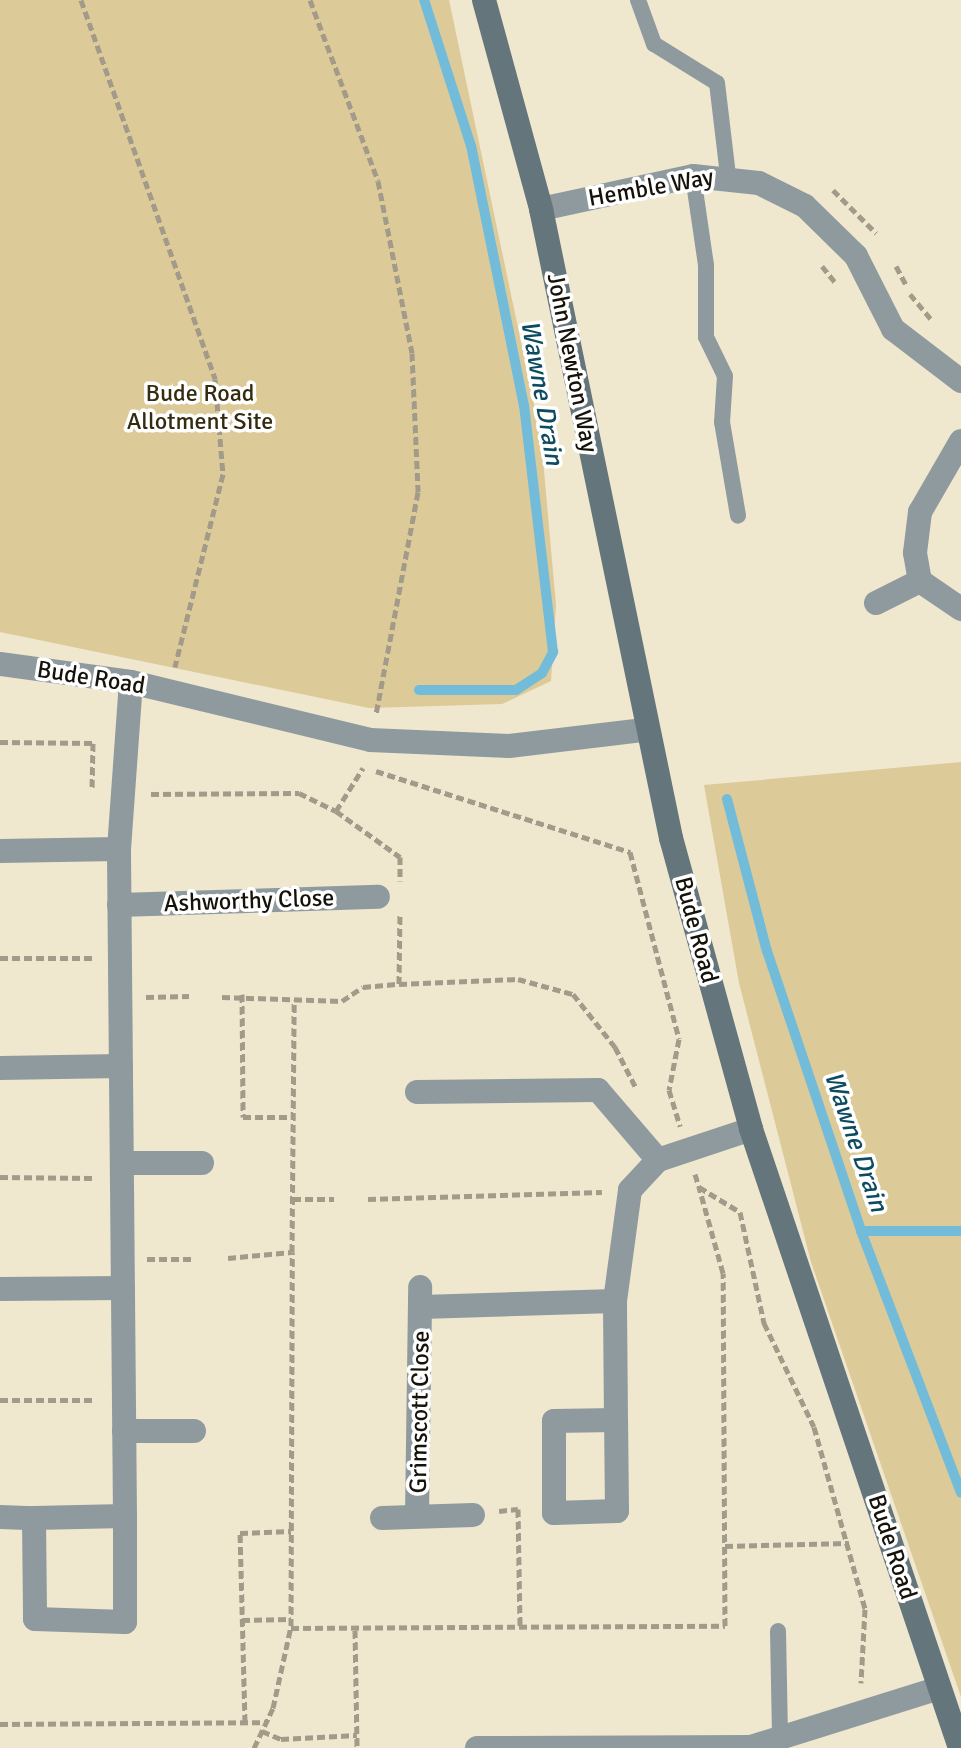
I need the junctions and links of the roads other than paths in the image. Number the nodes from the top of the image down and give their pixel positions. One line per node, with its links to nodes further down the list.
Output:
1 (484, 0): 5 (street, John Newton Way)
2 (638, 0): 3 (lane)
3 (728, 175): 4 (street, Hemble Way); 6 (street, Hemble Way)
4 (693, 176): 5 (street, Hemble Way); 8 (lane)
5 (541, 209): 14 (street, John Newton Way)
6 (961, 381)
7 (961, 441): 9 (street)
8 (738, 516)
9 (920, 581): 10 (street); 11 (street)
10 (876, 603)
11 (961, 609)
12 (0, 664): 13 (street, Bude Road)
13 (131, 682): 14 (street, Bude Road); 15 (street)
14 (644, 730): 22 (street, Bude Road)
15 (119, 849): 16 (street); 18 (street)
16 (0, 851)
17 (389, 896): 18 (street, Ashworthy Close)
18 (119, 905): 19 (street)
19 (121, 1066): 20 (street); 24 (street)
20 (0, 1068)
21 (417, 1092): 23 (street)
22 (751, 1129): 23 (street); 39 (street, Bude Road)
23 (658, 1160): 28 (street)
24 (122, 1163): 25 (street); 26 (street)
25 (202, 1163)
26 (123, 1288): 27 (street); 30 (street)
27 (0, 1289)
28 (615, 1301): 29 (street); 34 (street, Grimscott Close)
29 (616, 1420): 29 (street)
30 (124, 1431): 31 (street); 33 (street)
31 (194, 1431)
32 (473, 1515): 34 (street, Grimscott Close)
33 (125, 1516): 36 (street); 36 (street)
34 (417, 1516): 37 (street, Grimscott Close)
35 (0, 1517): 36 (street)
36 (34, 1518)
37 (382, 1518)
38 (778, 1631): 41 (lane)
39 (939, 1688): 40 (street); 44 (street, Bude Road)
40 (820, 1736): 41 (street)
41 (780, 1738): 42 (street)
42 (600, 1746): 43 (street)
43 (477, 1748)
44 (960, 1748)

